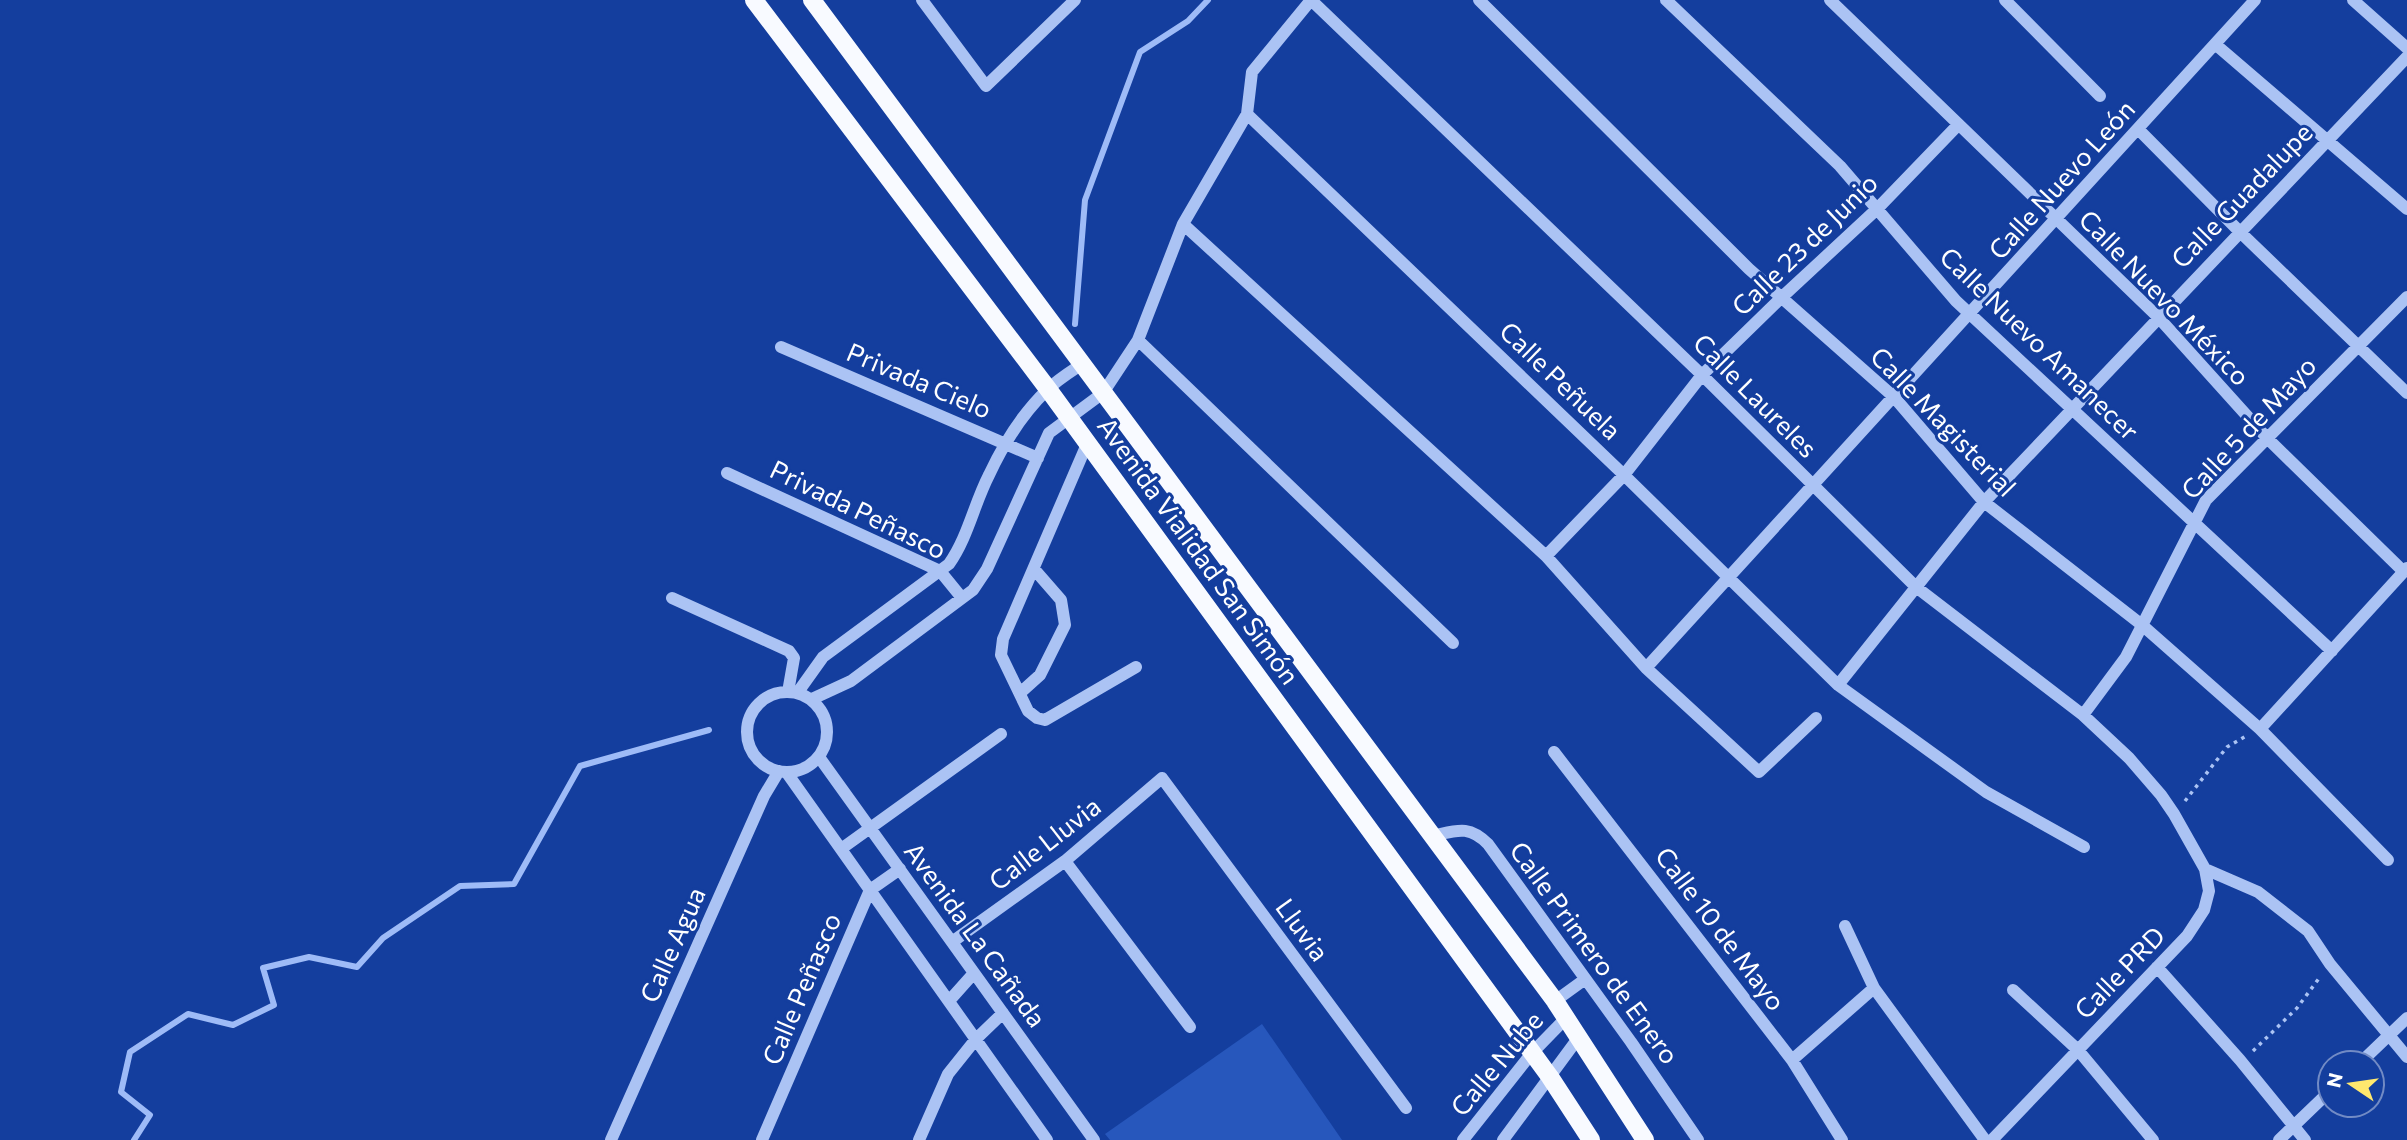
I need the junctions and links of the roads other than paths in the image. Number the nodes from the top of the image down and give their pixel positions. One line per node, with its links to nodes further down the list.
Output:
1 (754, 0): 34 (main road, Avenida Vialidad San Simón)
2 (812, 0): 32 (main road, Avenida Vialidad San Simón)
3 (922, 0): 4 (street)
4 (1075, 0)
5 (1311, 0): 16 (street); 33 (street, Calle Laureles)
6 (1479, 0): 26 (street, Calle Magisterial)
7 (1666, 0): 20 (street, Calle Nuevo Amanecer)
8 (1830, 0): 17 (street, Calle Nuevo México)
9 (2005, 0): 15 (street)
10 (2255, 0): 12 (street, Calle Nuevo León)
11 (2353, 0): 13 (street)
12 (2215, 44): 18 (street, Calle Nuevo León); 19 (street)
13 (2407, 48)
14 (2407, 57): 19 (street, Calle Guadalupe)
15 (2100, 96)
16 (1247, 114): 23 (street); 45 (street, Calle Peñuela)
17 (1958, 124): 20 (street, Calle 23 de Junio); 22 (street, Calle Nuevo México)
18 (2138, 130): 22 (street, Calle Nuevo León); 24 (street)
19 (2329, 139): 21 (street); 24 (street, Calle Guadalupe)
20 (1877, 209): 26 (street, Calle 23 de Junio); 27 (street, Calle Nuevo Amanecer)
21 (2407, 209)
22 (2056, 220): 27 (street, Calle Nuevo León); 28 (street, Calle Nuevo México)
23 (1183, 224): 29 (street); 49 (street)
24 (2240, 232): 28 (street, Calle Guadalupe); 30 (street)
25 (2407, 297): 30 (street, Calle 5 de Mayo)
26 (1781, 298): 33 (street, Calle 23 de Junio); 37 (street, Calle Magisterial)
27 (1970, 314): 37 (street, Calle Nuevo León); 38 (street, Calle Nuevo Amanecer)
28 (2158, 317): 38 (street, Calle Guadalupe); 40 (street, Calle Nuevo México)
29 (1138, 340): 35 (street); 58 (street)
30 (2358, 346): 36 (street); 40 (street, Calle 5 de Mayo)
31 (782, 348): 41 (street, Privada Cielo)
32 (1082, 364): 34 (street); 35 (main road, Avenida Vialidad San Simón)
33 (1702, 375): 45 (street, Calle 23 de Junio); 46 (street, Calle Laureles)
34 (1048, 389): 39 (main road, Avenida Vialidad San Simón); 41 (street)
35 (1103, 393): 39 (street); 76 (main road, Avenida Vialidad San Simón)
36 (2407, 393)
37 (1894, 397): 46 (street, Calle Nuevo León); 47 (street, Calle Magisterial)
38 (2071, 409): 47 (street, Calle Guadalupe); 48 (street, Calle Nuevo Amanecer)
39 (1069, 418): 42 (main road, Avenida Vialidad San Simón); 43 (street)
40 (2267, 438): 48 (street, Calle 5 de Mayo); 52 (street, Calle Nuevo México)
41 (1007, 442): 43 (street, Privada Cielo); 51 (street)
42 (1087, 443): 50 (street); 102 (main road, Avenida Vialidad San Simón)
43 (1038, 457): 56 (street)
44 (727, 473): 51 (street, Privada Peñasco)
45 (1624, 475): 49 (street, Calle 23 de Junio); 53 (street, Calle Peñuela)
46 (1812, 485): 53 (street, Calle Nuevo León); 54 (street, Calle Laureles)
47 (1984, 502): 54 (street, Calle Guadalupe); 57 (street, Calle Magisterial)
48 (2193, 522): 57 (street, Calle 5 de Mayo); 59 (street, Calle Nuevo Amanecer)
49 (1546, 556): 61 (street)
50 (1034, 569): 64 (street); 64 (street)
51 (940, 570): 56 (street, Privada Peñasco); 63 (street)
52 (2405, 570): 59 (street)
53 (1728, 576): 61 (street, Calle Nuevo León); 62 (street, Calle Peñuela)
54 (1916, 587): 62 (street, Calle Guadalupe); 66 (street, Calle Laureles)
55 (672, 598): 63 (street)
56 (962, 598): 65 (street)
57 (2143, 625): 66 (street, Calle 5 de Mayo); 68 (street, Calle Magisterial)
58 (1453, 643)
59 (2332, 651): 68 (street)
60 (1136, 667): 64 (street)
61 (1646, 668): 67 (street)
62 (1838, 685): 77 (street, Calle Peñuela)
63 (793, 692): 65 (street); 72 (street)
64 (1020, 693)
65 (812, 699): 71 (street)
66 (2083, 715): 74 (street, Calle Laureles)
67 (1816, 718)
68 (2260, 729): 79 (street, Calle Magisterial)
69 (1001, 734): 75 (street)
70 (1554, 752): 104 (street, Calle 10 de Mayo)
71 (819, 757): 72 (street); 75 (street, Avenida La Cañada)
72 (783, 772): 78 (street); 110 (street, Calle Agua)
73 (1162, 778): 80 (street, Calle Lluvia); 107 (street, Lluvia)
74 (2174, 814): 82 (street, Calle PRD)
75 (871, 828): 78 (street); 81 (street, Avenida La Cañada)
76 (1431, 836): 88 (street, Calle Primero de Enero); 91 (main road, Avenida Vialidad San Simón)
77 (2084, 847)
78 (841, 849): 83 (street)
79 (2388, 860)
80 (1065, 861): 85 (street, Calle Lluvia); 96 (street)
81 (900, 869): 83 (street, Calle Peñasco); 85 (street, Avenida La Cañada)
82 (2205, 869): 86 (street, Calle PRD); 97 (street)
83 (870, 890): 92 (street); 111 (street, Calle Peñasco)
84 (1845, 926): 89 (street)
85 (952, 942): 87 (street, Avenida La Cañada)
86 (2157, 967): 101 (street, Calle PRD); 108 (street)
87 (974, 972): 92 (street); 93 (street, Avenida La Cañada)
88 (1584, 980): 91 (street); 118 (street, Calle Primero de Enero)
89 (1874, 988): 104 (street); 120 (street)
90 (2012, 990): 101 (street)
91 (1555, 1001): 94 (main road, Avenida Vialidad San Simón)
92 (949, 1002): 99 (street)
93 (1003, 1013): 99 (street); 109 (street, Avenida La Cañada)
94 (1566, 1018): 98 (main road, Avenida Vialidad San Simón); 102 (street, Calle Nube)
95 (2407, 1018): 97 (street)
96 (1190, 1027)
97 (2388, 1036): 100 (street); 103 (street)
98 (1579, 1037): 105 (street, Calle Nube); 117 (main road, Avenida Vialidad San Simón)
99 (976, 1039): 112 (street); 113 (street)
100 (2375, 1049)
101 (2078, 1050): 121 (street, Calle PRD); 122 (street)
102 (1531, 1054): 105 (main road, Avenida Vialidad San Simón); 114 (street, Calle Nube)
103 (2407, 1057)
104 (1792, 1060): 119 (street, Calle 10 de Mayo)
105 (1550, 1077): 115 (street, Calle Nube); 116 (main road, Avenida Vialidad San Simón)
106 (2316, 1104): 108 (street)
107 (1405, 1108)
108 (2292, 1127): 123 (street); 124 (street)
109 (1090, 1139)
110 (611, 1140)
111 (762, 1140)
112 (919, 1140)
113 (1047, 1140)
114 (1463, 1140)
115 (1503, 1140)
116 (1591, 1140)
117 (1645, 1140)
118 (1698, 1140)
119 (1842, 1140)
120 (1985, 1140)
121 (1992, 1140)
122 (2153, 1140)
123 (2279, 1140)
124 (2305, 1140)

